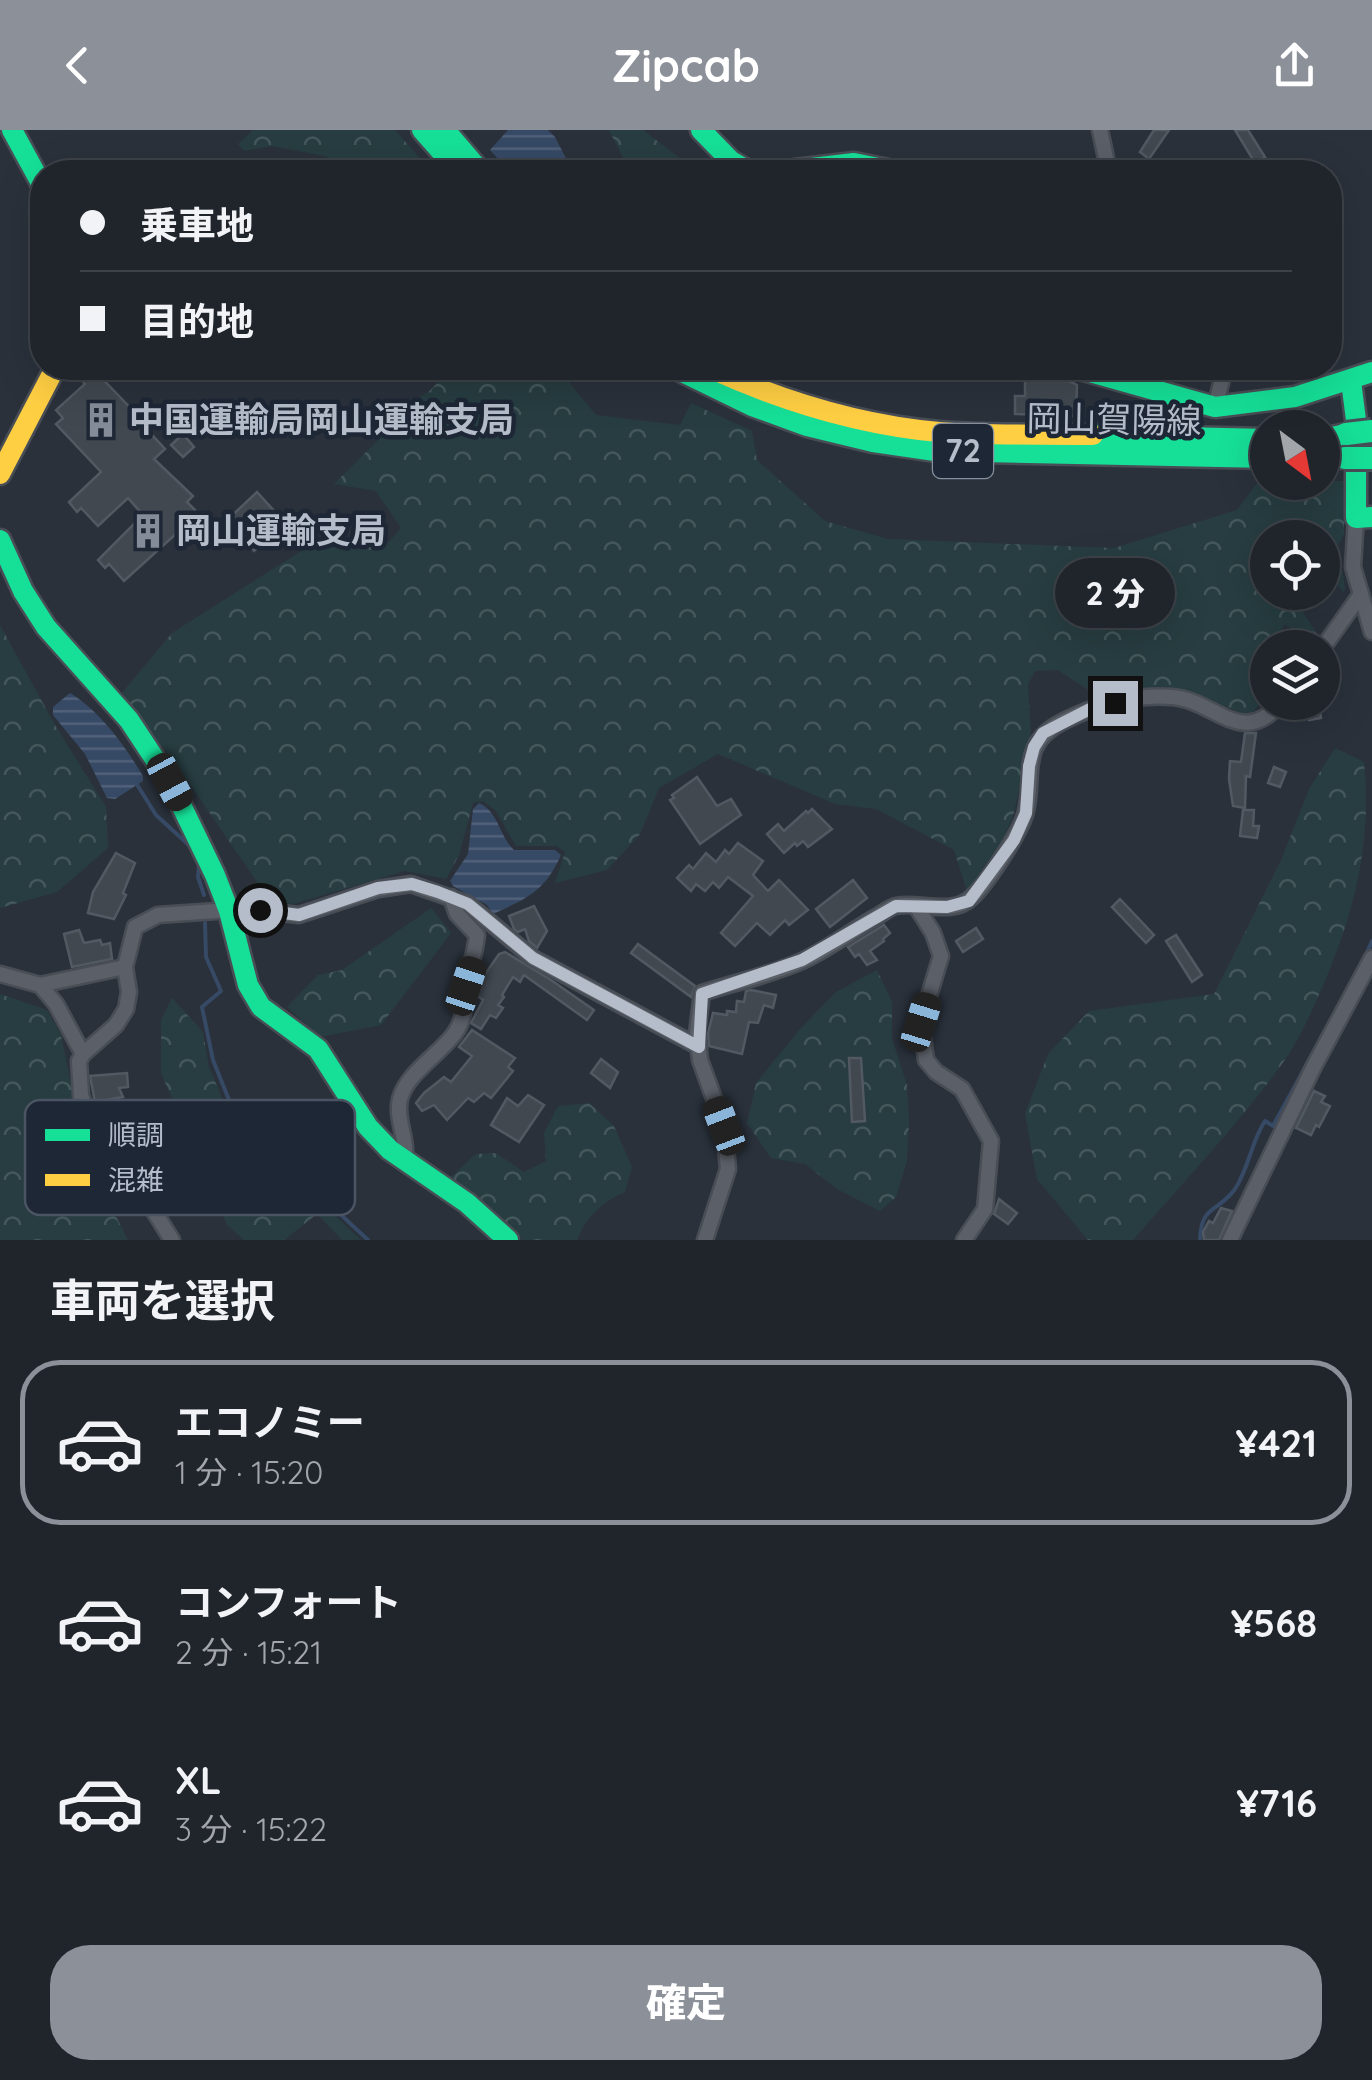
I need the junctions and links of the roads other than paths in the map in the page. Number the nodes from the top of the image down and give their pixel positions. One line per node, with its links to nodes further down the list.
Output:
1 (12, 130): 10 (main road)
2 (422, 130): 6 (main road)
3 (445, 130): 7 (main road)
4 (701, 130): 8 (main road)
5 (1100, 130): 9 (street)
6 (449, 160)
7 (471, 160)
8 (729, 160)
9 (1107, 160)
10 (30, 163)
11 (1362, 377): 17 (main road, 岡山賀陽線); 27 (main road, 岡山賀陽線)
12 (49, 380): 26 (main road)
13 (699, 380): 24 (main road, 岡山賀陽線 / 72)
14 (735, 380): 19 (main road, 岡山賀陽線 / 72)
15 (1118, 380): 17 (main road, 岡山賀陽線)
16 (1221, 380): 17 (street)
17 (1214, 407)
18 (1372, 432): 21 (main road, bridge)
19 (1250, 439)
20 (1372, 440): 22 (main road, bridge)
21 (1340, 443)
22 (1340, 444)
23 (1340, 447): 25 (main road, bridge)
24 (1250, 458)
25 (1372, 458)
26 (0, 474)
27 (1364, 517): 29 (street)
28 (0, 540): 35 (main road)
29 (1361, 594): 30 (street); 31 (street)
30 (1335, 630)
31 (1372, 632)
32 (1258, 720): 34 (street)
33 (450, 897): 35 (street); 40 (street); 45 (street)
34 (916, 906): 40 (street); 50 (street)
35 (229, 911): 37 (street); 43 (main road)
36 (1372, 958): 51 (street)
37 (124, 967): 39 (street); 41 (street)
38 (0, 974): 39 (street)
39 (40, 985): 41 (street)
40 (699, 1047): 49 (street)
41 (82, 1054): 42 (street)
42 (82, 1100)
43 (350, 1100)
44 (355, 1107): 45 (main road)
45 (404, 1161): 48 (main road)
46 (159, 1215): 47 (street)
47 (172, 1240)
48 (508, 1240)
49 (705, 1240)
50 (964, 1240)
51 (1230, 1240)

